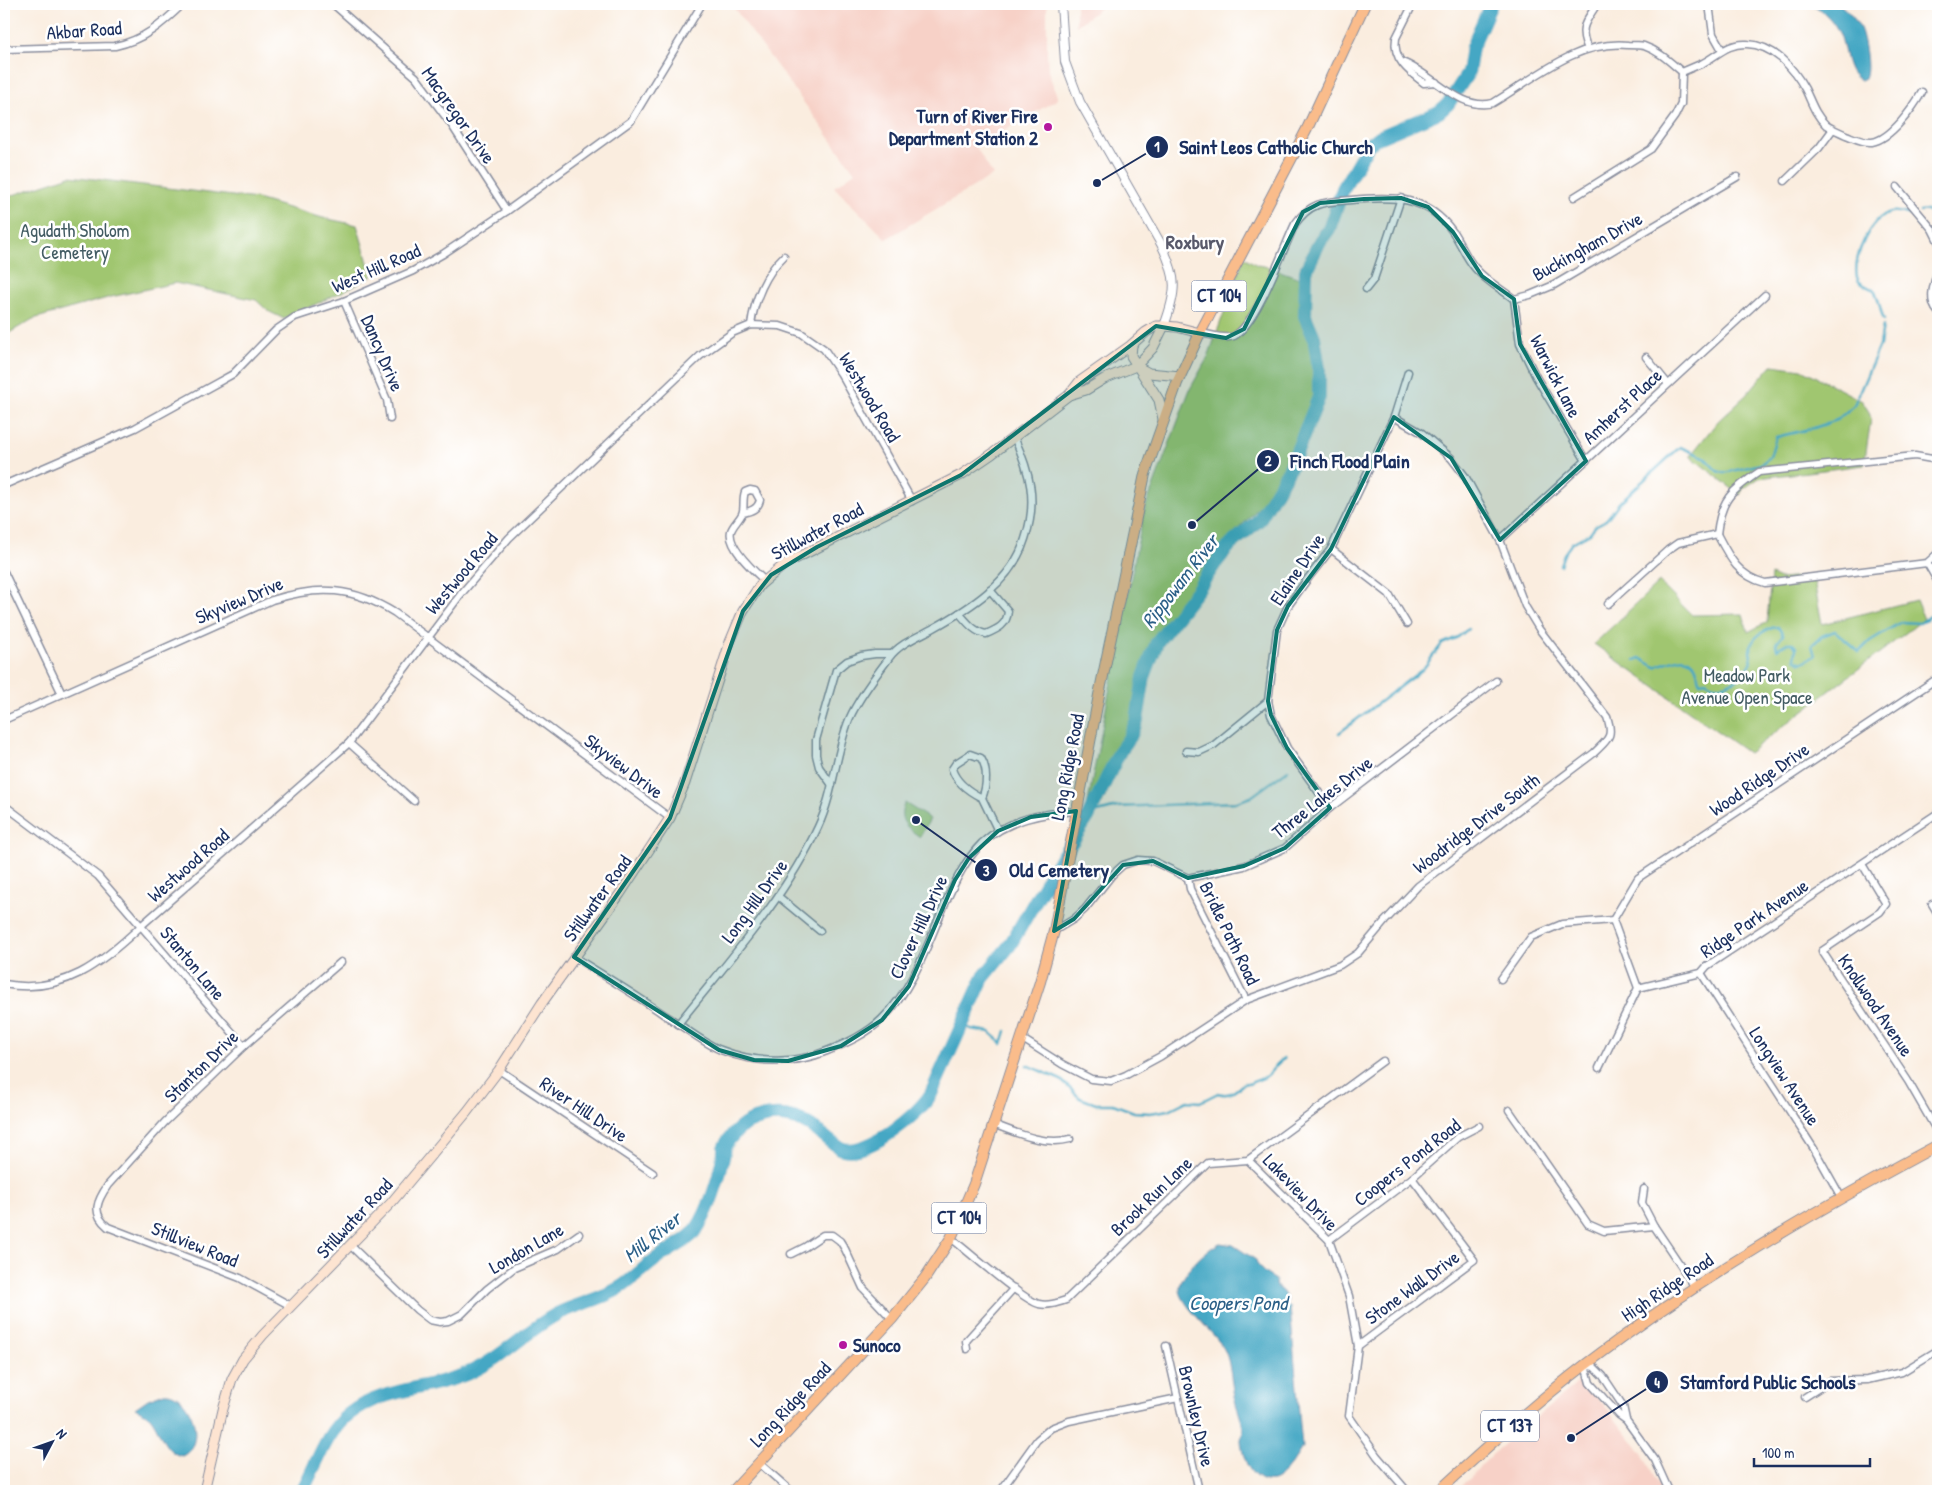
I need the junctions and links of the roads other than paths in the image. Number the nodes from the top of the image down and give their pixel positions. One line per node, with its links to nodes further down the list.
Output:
1 (183, 4): 9 (street, Akbar Road)
2 (333, 4): 20 (street, Macgregor Drive)
3 (702, 4): 20 (street, West Hill Road)
4 (1061, 4): 30 (street)
5 (1365, 4): 31 (main road, Long Ridge Road / CT 104)
6 (1413, 4): 10 (street)
7 (1597, 4): 10 (street)
8 (1709, 4): 11 (street)
9 (4, 49)
10 (1588, 49): 12 (street)
11 (1722, 50): 12 (street); 14 (street)
12 (1682, 72): 18 (street)
13 (1922, 92): 14 (street)
14 (1834, 129): 16 (street)
15 (1736, 177): 26 (street, Buckingham Drive)
16 (1785, 181)
17 (1897, 187): 21 (street)
18 (1574, 196)
19 (1400, 198): 24 (street); 26 (street); 31 (street)
20 (507, 211): 27 (street, West Hill Road)
21 (1938, 241)
22 (784, 256): 29 (street)
23 (1938, 270): 28 (street)
24 (1366, 289)
25 (1765, 295): 37 (street, Amherst Place)
26 (1514, 299): 43 (street, Warwick Lane)
27 (344, 301): 40 (street, Dancy Drive); 45 (street, West Hill Road)
28 (1938, 312)
29 (751, 325): 46 (street, Westwood Road); 60 (street, Westwood Road)
30 (1164, 326): 31 (main road); 32 (main road, Stillwater Road); 34 (main road, Stillwater Road)
31 (1200, 333): 36 (main road, Long Ridge Road / CT 104)
32 (1132, 345): 34 (main road); 38 (main road, Stillwater Road)
33 (1646, 357): 37 (street)
34 (1136, 366): 36 (main road); 38 (main road, Stillwater Road); 41 (main road)
35 (1408, 372): 39 (street, Elaine Drive)
36 (1180, 376): 41 (main road, Long Ridge Road / CT 104)
37 (1668, 384): 43 (street, Amherst Place)
38 (1068, 395): 42 (main road, Stillwater Road)
39 (1394, 417): 49 (street, Woodridge Drive South); 50 (street, Elaine Drive)
40 (390, 419)
41 (1164, 419): 74 (main road, Long Ridge Road / CT 104)
42 (1014, 437): 46 (main road, Stillwater Road); 56 (street, Long Hill Drive)
43 (1586, 461): 49 (street, Amherst Place)
44 (1938, 462): 48 (street)
45 (4, 485)
46 (912, 500): 54 (main road, Stillwater Road)
47 (743, 513): 54 (street)
48 (1717, 534): 52 (street); 57 (street)
49 (1500, 540): 93 (street, Woodridge Drive South)
50 (1332, 549): 59 (street); 65 (street, Elaine Drive)
51 (1938, 553): 52 (street)
52 (1927, 562): 55 (street)
53 (4, 572): 64 (street)
54 (765, 581): 76 (main road, Stillwater Road)
55 (1938, 582)
56 (990, 590): 58 (street, Long Hill Drive); 58 (street)
57 (1608, 604)
58 (959, 613): 61 (street, Long Hill Drive)
59 (1406, 624)
60 (429, 636): 64 (street, Skyview Drive); 67 (street, Westwood Road); 76 (street, Skyview Drive)
61 (891, 654): 69 (street, Long Hill Drive); 69 (street)
62 (1938, 678): 83 (street, Wood Ridge Drive)
63 (1496, 681): 73 (street, Three Lakes Drive)
64 (62, 694): 66 (street, Skyview Drive)
65 (1268, 701): 68 (street); 73 (street, Elaine Drive)
66 (4, 720)
67 (349, 743): 71 (street); 84 (street, Westwood Road)
68 (1186, 751)
69 (832, 784): 80 (street, Long Hill Drive)
70 (982, 798): 70 (street); 77 (street)
71 (414, 800)
72 (4, 805): 84 (street, Stanton Lane)
73 (1330, 808): 79 (street, Three Lakes Drive)
74 (1076, 811): 77 (street, Clover Hill Drive); 86 (main road, Long Ridge Road / CT 104)
75 (1938, 812): 78 (street, Ridge Park Avenue)
76 (670, 818): 87 (main road, Stillwater Road)
77 (998, 831): 94 (street, Clover Hill Drive)
78 (1862, 864): 89 (street, Ridge Park Avenue); 103 (street, Knollwood Avenue)
79 (1188, 878): 86 (street); 93 (street, Bridle Path Road)
80 (779, 897): 85 (street); 94 (street, Long Hill Drive)
81 (1932, 904): 82 (street)
82 (1938, 914)
83 (1613, 920): 90 (street); 92 (street)
84 (142, 925): 91 (street, Westwood Road); 96 (street, Stanton Lane)
85 (820, 931)
86 (1054, 931): 95 (main road, Long Ridge Road / CT 104)
87 (574, 957): 94 (street, Clover Hill Drive); 99 (main road, Stillwater Road)
88 (341, 962): 96 (street, Stanton Drive)
89 (1701, 974): 92 (street, Ridge Park Avenue); 110 (street, Longview Avenue)
90 (1501, 979)
91 (4, 984)
92 (1638, 988): 98 (street)
93 (1246, 1000): 95 (street, Woodridge Drive South)
94 (678, 1024)
95 (1021, 1038): 101 (main road, Long Ridge Road / CT 104)
96 (244, 1046): 111 (street, Stanton Drive)
97 (1383, 1061): 106 (street)
98 (1598, 1068)
99 (500, 1070): 107 (street, River Hill Drive); 116 (main road, Stillwater Road)
100 (1509, 1110): 112 (street)
101 (994, 1124): 104 (street); 114 (main road, Long Ridge Road / CT 104)
102 (1479, 1126): 108 (street, Coopers Pond Road)
103 (1938, 1133)
104 (1070, 1139)
105 (1938, 1145): 110 (main road, High Ridge Road / CT 137)
106 (1248, 1160): 115 (street, Lakeview Drive); 118 (street, Brook Run Lane)
107 (653, 1173)
108 (1412, 1178): 115 (street, Coopers Pond Road); 123 (street, Stone Wall Drive)
109 (1644, 1190): 112 (street)
110 (1841, 1197): 119 (main road, High Ridge Road / CT 137)
111 (97, 1206): 120 (street, Stillview Road)
112 (1654, 1226): 119 (street)
113 (579, 1234): 116 (street, London Lane)
114 (951, 1238): 118 (street, Brook Run Lane); 121 (main road, Long Ridge Road / CT 104)
115 (1329, 1240): 123 (street, Lakeview Drive)
116 (351, 1246): 120 (main road, Stillwater Road)
117 (791, 1254): 121 (street)
118 (1014, 1288): 124 (street)
119 (1694, 1288): 126 (main road, High Ridge Road / CT 137)
120 (291, 1306): 131 (main road, Stillwater Road)
121 (892, 1319): 130 (main road, Long Ridge Road / CT 104)
122 (1166, 1346): 128 (street, Brownley Drive)
123 (1358, 1346): 136 (street, Lakeview Drive)
124 (967, 1349)
125 (1938, 1350): 127 (street)
126 (1585, 1365): 129 (street); 129 (street); 137 (main road, High Ridge Road / CT 137)
127 (1805, 1397)
128 (1178, 1398): 134 (street); 135 (street, Brownley Drive)
129 (1626, 1420): 138 (street)
130 (759, 1463): 132 (main road, Long Ridge Road / CT 104); 133 (street)
131 (204, 1491)
132 (734, 1491)
133 (792, 1491)
134 (999, 1491)
135 (1199, 1491)
136 (1407, 1491)
137 (1439, 1491)
138 (1669, 1491)

